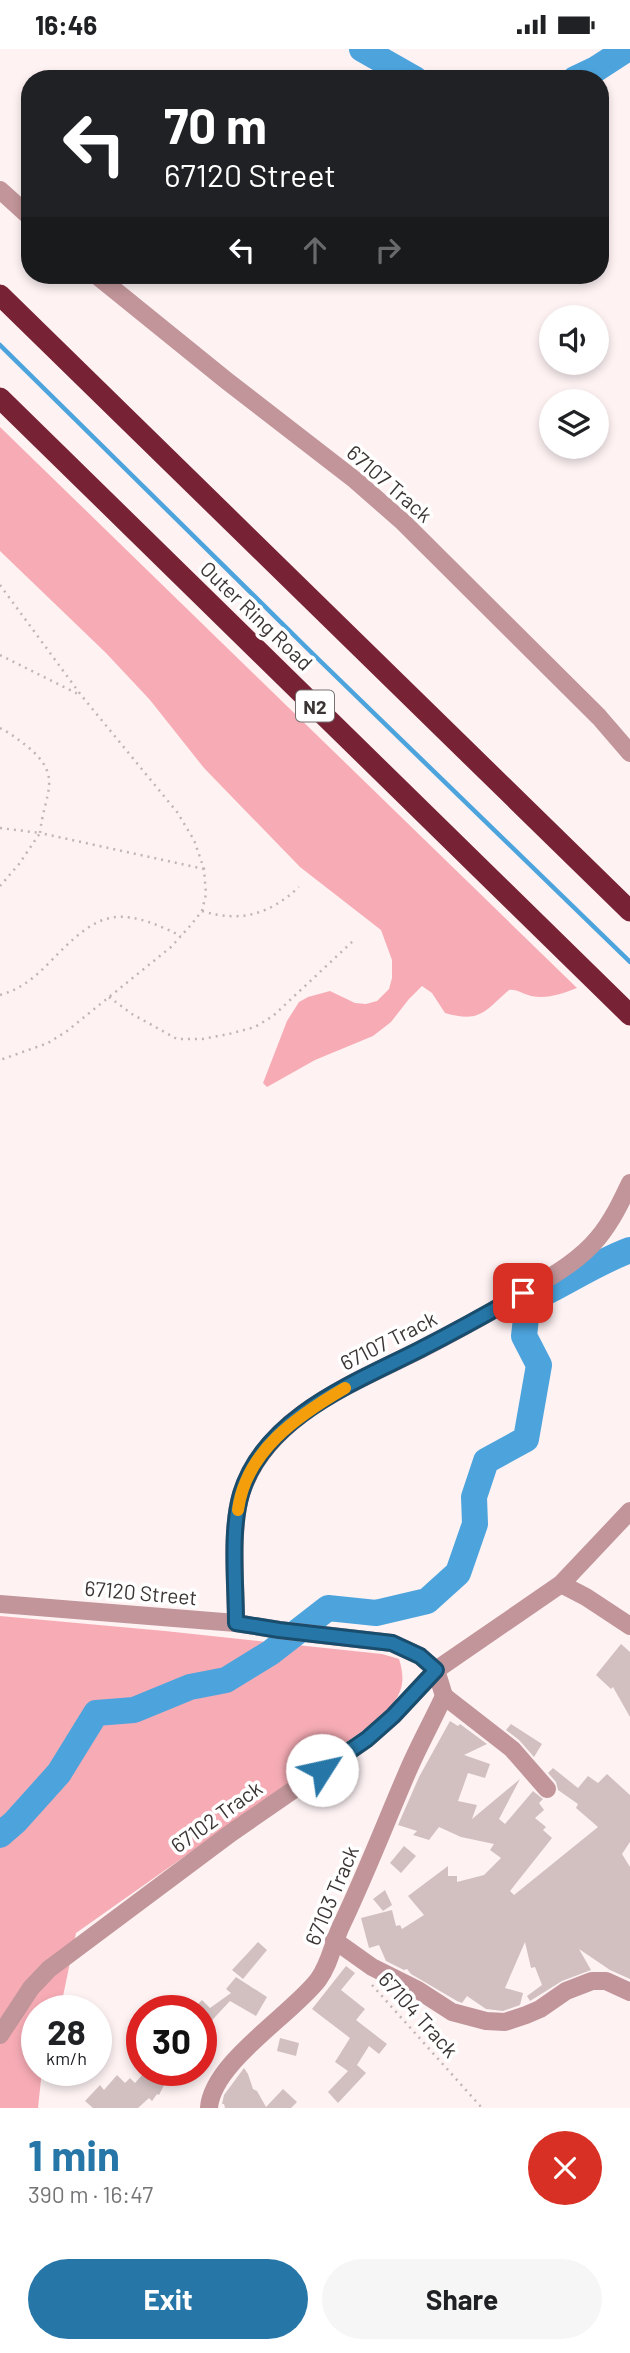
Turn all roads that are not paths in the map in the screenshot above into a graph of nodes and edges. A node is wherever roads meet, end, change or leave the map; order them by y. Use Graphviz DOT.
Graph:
graph roads {
  1 [pos="0,190"];
  2 [pos="21,209"];
  3 [pos="107,284"];
  4 [pos="0,295"];
  5 [pos="0,398"];
  6 [pos="630,753"];
  7 [pos="630,911"];
  8 [pos="630,1015"];
  9 [pos="630,1183"];
  10 [pos="630,1511"];
  11 [pos="561,1584"];
  12 [pos="0,1604"];
  13 [pos="236,1623"];
  14 [pos="630,1626"];
  15 [pos="436,1670"];
  16 [pos="444,1696"];
  17 [pos="547,1789"];
  18 [pos="334,1940"];
  19 [pos="630,1992"];
  20 [pos="0,2035"];
  21 [pos="209,2108"];
  1 -- 2 [label="street"];
  3 -- 6 [label="street, 67107 Track"];
  4 -- 7 [label="highway"];
  5 -- 8 [label="highway, Outer Ring Road / N2"];
  9 -- 13 [label="street, 67107 Track"];
  10 -- 11 [label="street, 67102 Track"];
  11 -- 14 [label="street"];
  11 -- 15 [label="street, 67102 Track"];
  12 -- 13 [label="street, 67120 Street"];
  13 -- 15 [label="street, 67120 Street"];
  15 -- 16 [label="street"];
  15 -- 20 [label="street, 67102 Track"];
  16 -- 17 [label="street"];
  16 -- 18 [label="street, 67103 Track"];
  18 -- 19 [label="street"];
  18 -- 21 [label="street, 67103 Track"];
}
